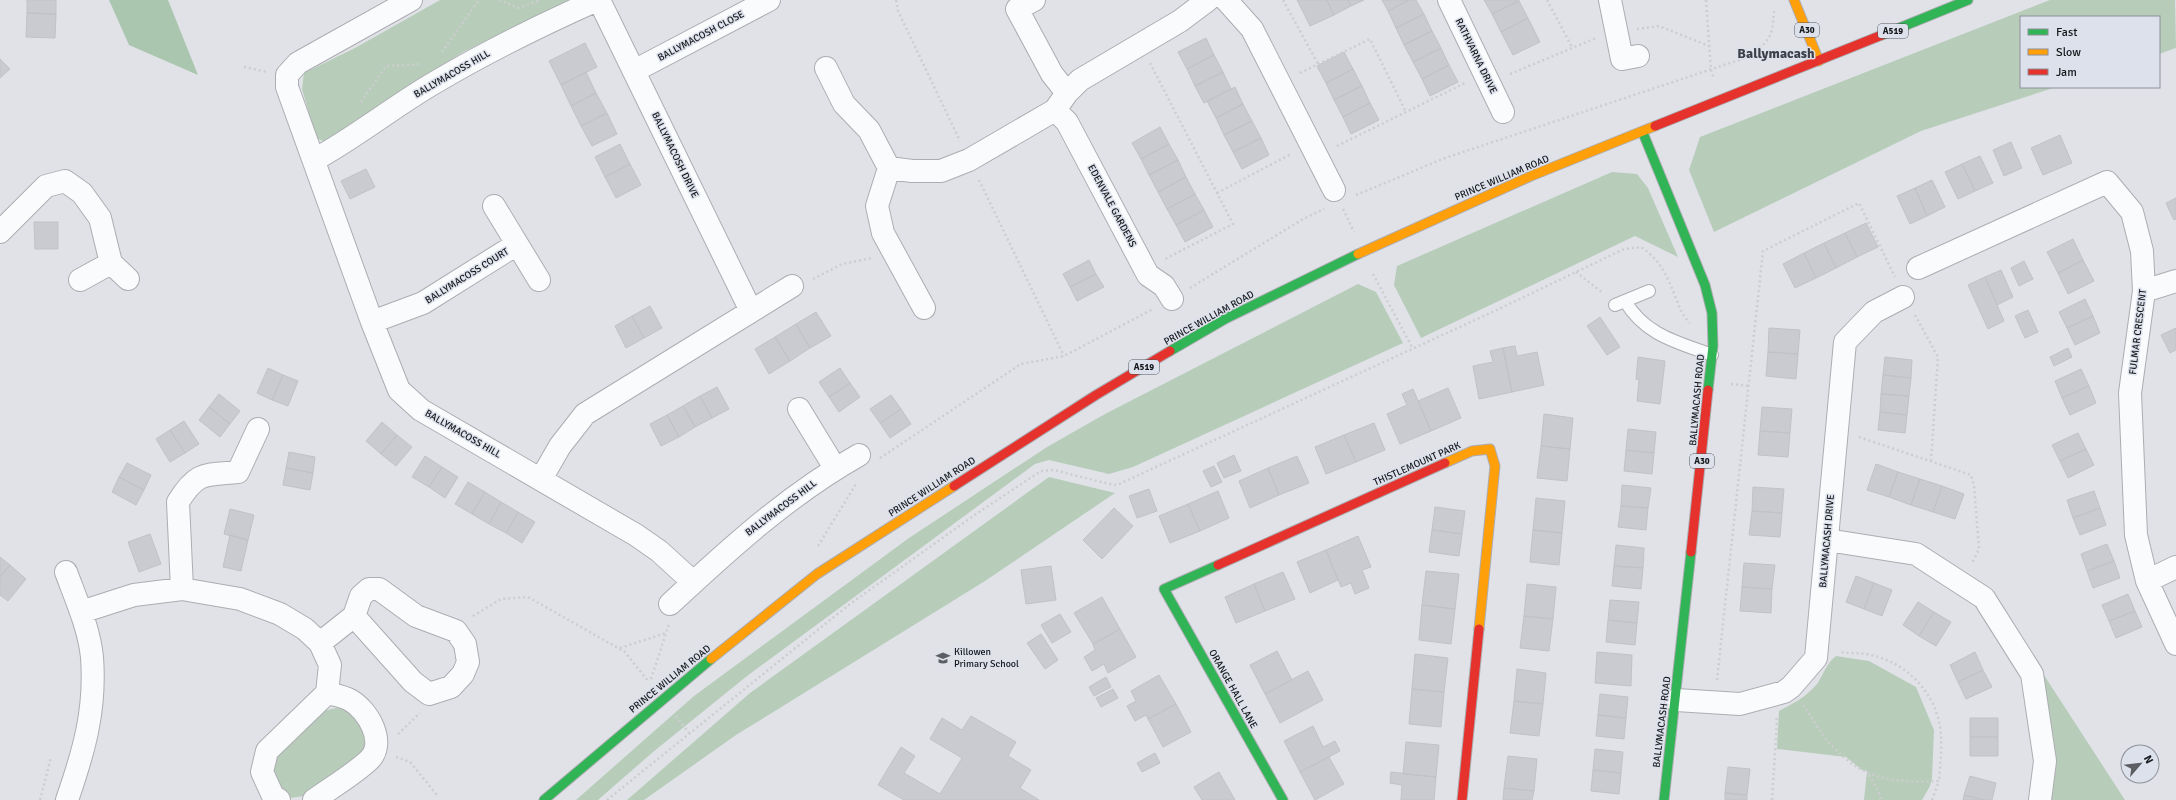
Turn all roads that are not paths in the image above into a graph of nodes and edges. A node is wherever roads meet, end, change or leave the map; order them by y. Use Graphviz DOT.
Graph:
graph roads {
  1 [pos="411,0"];
  2 [pos="598,0"];
  3 [pos="769,0"];
  4 [pos="1034,0"];
  5 [pos="1208,0"];
  6 [pos="1226,0"];
  7 [pos="1449,0"];
  8 [pos="1610,0"];
  9 [pos="1794,0"];
  10 [pos="1968,0"];
  11 [pos="1638,56"];
  12 [pos="1819,61"];
  13 [pos="826,68"];
  14 [pos="634,71"];
  15 [pos="1067,93"];
  16 [pos="1055,110"];
  17 [pos="1503,112"];
  18 [pos="1643,133"];
  19 [pos="314,160"];
  20 [pos="889,168"];
  21 [pos="1338,198"];
  22 [pos="494,206"];
  23 [pos="0,232"];
  24 [pos="517,244"];
  25 [pos="111,263"];
  26 [pos="1918,268"];
  27 [pos="128,279"];
  28 [pos="80,280"];
  29 [pos="539,280"];
  30 [pos="2176,281"];
  31 [pos="792,286"];
  32 [pos="1649,291"];
  33 [pos="2144,291"];
  34 [pos="1903,297"];
  35 [pos="1172,299"];
  36 [pos="924,308"];
  37 [pos="751,311"];
  38 [pos="372,322"];
  39 [pos="1712,351"];
  40 [pos="799,409"];
  41 [pos="258,429"];
  42 [pos="867,458"];
  43 [pos="835,468"];
  44 [pos="541,479"];
  45 [pos="1827,540"];
  46 [pos="2176,568"];
  47 [pos="66,572"];
  48 [pos="2147,581"];
  49 [pos="693,582"];
  50 [pos="182,589"];
  51 [pos="1164,590"];
  52 [pos="670,604"];
  53 [pos="81,612"];
  54 [pos="354,616"];
  55 [pos="320,643"];
  56 [pos="2176,644"];
  57 [pos="327,693"];
  58 [pos="1676,700"];
  59 [pos="67,800"];
  60 [pos="279,800"];
  61 [pos="314,800"];
  62 [pos="544,800"];
  63 [pos="1283,800"];
  64 [pos="1462,800"];
  65 [pos="1664,800"];
  66 [pos="2040,800"];
  1 -- 19 [label="street, BALLYMACOSS HILL"];
  2 -- 14 [label="street, BALLYMACOSH DRIVE"];
  2 -- 19 [label="street, BALLYMACOSS HILL"];
  3 -- 14 [label="street, BALLYMACOSH CLOSE"];
  4 -- 15 [label="street"];
  5 -- 15 [label="street"];
  6 -- 21 [label="street"];
  7 -- 17 [label="street, RATHVARNA DRIVE"];
  8 -- 11 [label="street"];
  9 -- 12 [label="main road, A30"];
  10 -- 12 [label="main road, PRINCE WILLIAM ROAD / A519"];
  12 -- 18 [label="main road, PRINCE WILLIAM ROAD / A519"];
  13 -- 20 [label="street"];
  14 -- 37 [label="street, BALLYMACOSH DRIVE"];
  15 -- 16 [label="street"];
  16 -- 20 [label="street"];
  16 -- 35 [label="street, EDENVALE GARDENS"];
  18 -- 39 [label="main road, BALLYMACASH ROAD / A30"];
  18 -- 62 [label="main road, PRINCE WILLIAM ROAD / A519"];
  19 -- 38 [label="street, BALLYMACOSS HILL"];
  20 -- 36 [label="street"];
  22 -- 24 [label="street, BALLYMACOSS COURT"];
  23 -- 25 [label="street"];
  24 -- 29 [label="street, BALLYMACOSS COURT"];
  24 -- 38 [label="street, BALLYMACOSS COURT"];
  25 -- 27 [label="street"];
  25 -- 28 [label="street"];
  26 -- 33 [label="street, FULMAR CRESCENT"];
  30 -- 33 [label="street"];
  31 -- 37 [label="street"];
  32 -- 39 [label="lane"];
  33 -- 48 [label="street, FULMAR CRESCENT"];
  34 -- 45 [label="street, BALLYMACASH DRIVE"];
  37 -- 44 [label="street"];
  38 -- 44 [label="street, BALLYMACOSS HILL"];
  39 -- 58 [label="main road, BALLYMACASH ROAD / A30"];
  40 -- 43 [label="street"];
  41 -- 50 [label="street"];
  42 -- 43 [label="street, BALLYMACOSS HILL"];
  43 -- 49 [label="street, BALLYMACOSS HILL"];
  44 -- 49 [label="street, BALLYMACOSS HILL"];
  45 -- 58 [label="street, BALLYMACASH DRIVE"];
  45 -- 66 [label="street"];
  46 -- 48 [label="street"];
  47 -- 53 [label="street"];
  48 -- 56 [label="street, FULMAR CRESCENT"];
  49 -- 52 [label="street, BALLYMACOSS HILL"];
  50 -- 53 [label="street"];
  50 -- 55 [label="street"];
  51 -- 63 [label="main road, ORANGE HALL LANE"];
  51 -- 64 [label="main road, THISTLEMOUNT PARK"];
  53 -- 59 [label="street"];
  54 -- 54 [label="street"];
  54 -- 55 [label="street"];
  55 -- 57 [label="street"];
  57 -- 60 [label="street"];
  57 -- 61 [label="street"];
  58 -- 65 [label="main road, BALLYMACASH ROAD / A30"];
}
